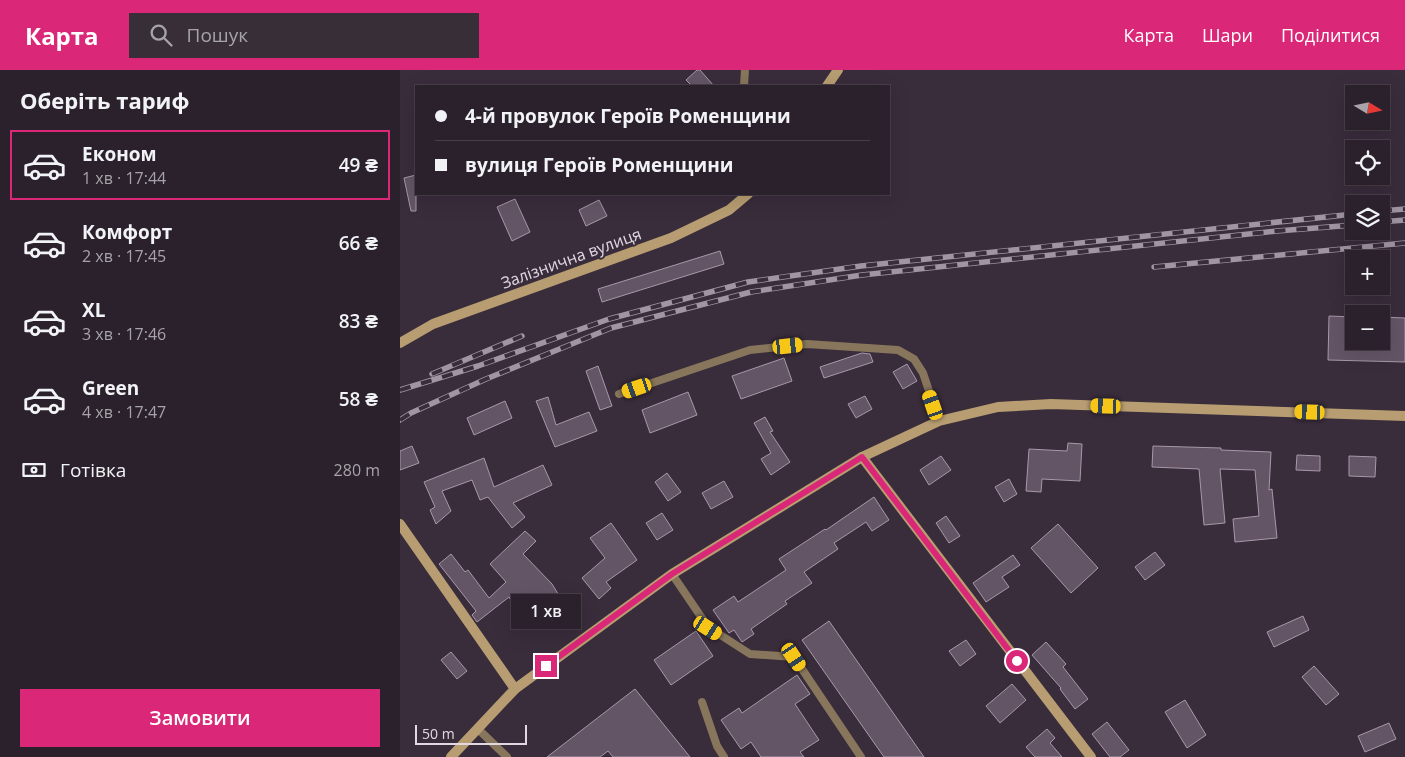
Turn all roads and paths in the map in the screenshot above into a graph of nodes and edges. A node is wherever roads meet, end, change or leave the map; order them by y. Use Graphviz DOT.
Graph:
graph roads {
  1 [pos="745,70"];
  2 [pos="838,70"];
  3 [pos="744,85"];
  4 [pos="828,85"];
  5 [pos="747,195"];
  6 [pos="400,344"];
  7 [pos="619,394"];
  8 [pos="1405,416"];
  9 [pos="939,421"];
  10 [pos="862,457"];
  11 [pos="400,524"];
  12 [pos="672,574"];
  13 [pos="515,689"];
  14 [pos="702,702"];
  15 [pos="478,728"];
  16 [pos="451,757"];
  17 [pos="506,757"];
  18 [pos="724,757"];
  19 [pos="861,757"];
  20 [pos="1091,757"];
  1 -- 3 [label="lane"];
  2 -- 4 [label="street"];
  5 -- 6 [label="street, Залізнична вулиця"];
  7 -- 9 [label="lane"];
  8 -- 9 [label="street"];
  9 -- 10 [label="street"];
  10 -- 12 [label="street"];
  10 -- 20 [label="street"];
  11 -- 13 [label="street"];
  12 -- 13 [label="street"];
  12 -- 19 [label="lane"];
  13 -- 15 [label="street"];
  14 -- 18 [label="lane"];
  15 -- 16 [label="street"];
  15 -- 17 [label="lane"];
}
